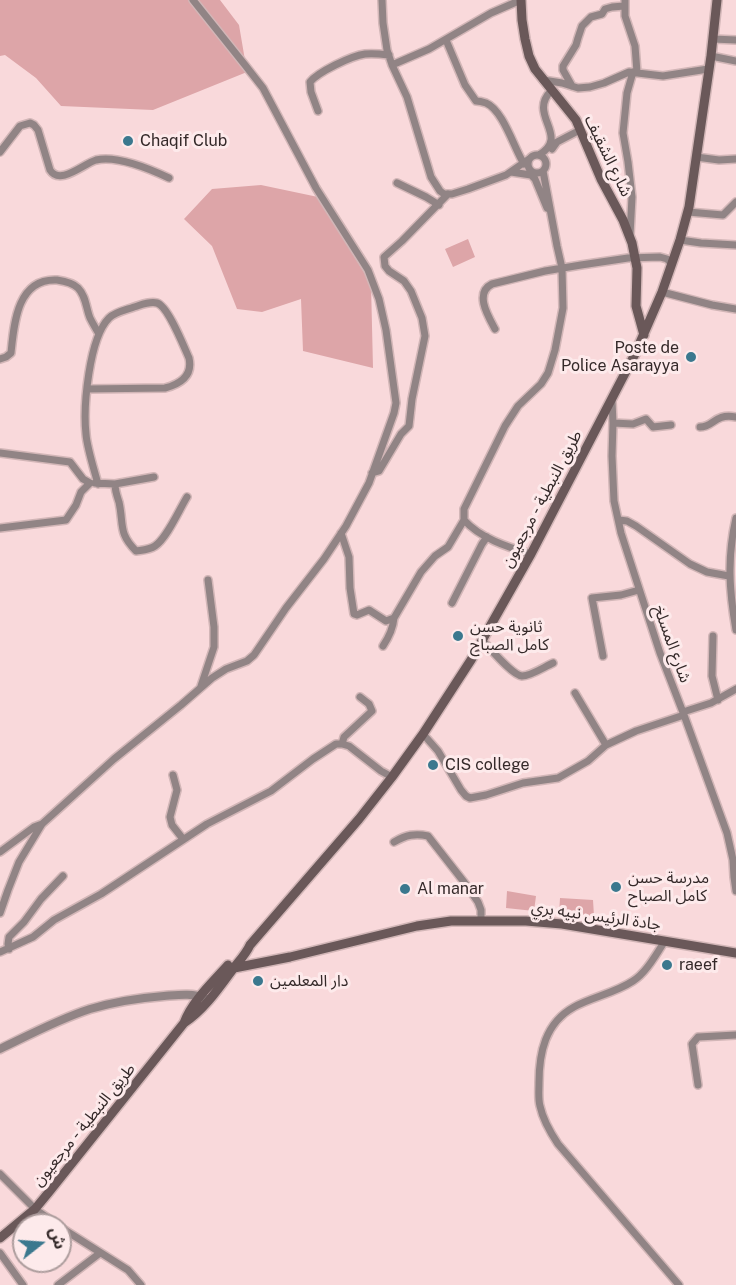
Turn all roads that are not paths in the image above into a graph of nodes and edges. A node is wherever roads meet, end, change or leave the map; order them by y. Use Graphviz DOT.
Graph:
graph roads {
  1 [pos="193,0"];
  2 [pos="382,0"];
  3 [pos="521,0"];
  4 [pos="717,0"];
  5 [pos="625,3"];
  6 [pos="713,39"];
  7 [pos="446,40"];
  8 [pos="736,40"];
  9 [pos="389,55"];
  10 [pos="711,56"];
  11 [pos="736,61"];
  12 [pos="392,65"];
  13 [pos="708,69"];
  14 [pos="635,72"];
  15 [pos="543,80"];
  16 [pos="572,86"];
  17 [pos="552,91"];
  18 [pos="318,111"];
  19 [pos="580,130"];
  20 [pos="0,152"];
  21 [pos="542,156"];
  22 [pos="696,157"];
  23 [pos="736,159"];
  24 [pos="526,161"];
  25 [pos="543,171"];
  26 [pos="511,172"];
  27 [pos="532,173"];
  28 [pos="169,178"];
  29 [pos="397,183"];
  30 [pos="448,195"];
  31 [pos="736,202"];
  32 [pos="439,205"];
  33 [pos="688,212"];
  34 [pos="551,214"];
  35 [pos="630,237"];
  36 [pos="680,240"];
  37 [pos="736,245"];
  38 [pos="636,258"];
  39 [pos="671,263"];
  40 [pos="562,268"];
  41 [pos="662,292"];
  42 [pos="736,309"];
  43 [pos="495,329"];
  44 [pos="99,334"];
  45 [pos="644,335"];
  46 [pos="0,358"];
  47 [pos="87,389"];
  48 [pos="612,401"];
  49 [pos="736,417"];
  50 [pos="613,423"];
  51 [pos="671,425"];
  52 [pos="700,427"];
  53 [pos="0,453"];
  54 [pos="372,473"];
  55 [pos="154,477"];
  56 [pos="90,483"];
  57 [pos="98,484"];
  58 [pos="116,484"];
  59 [pos="187,497"];
  60 [pos="736,518"];
  61 [pos="464,520"];
  62 [pos="619,520"];
  63 [pos="0,528"];
  64 [pos="341,533"];
  65 [pos="487,537"];
  66 [pos="531,554"];
  67 [pos="729,576"];
  68 [pos="208,580"];
  69 [pos="639,590"];
  70 [pos="452,603"];
  71 [pos="394,618"];
  72 [pos="736,630"];
  73 [pos="713,636"];
  74 [pos="482,640"];
  75 [pos="383,646"];
  76 [pos="603,656"];
  77 [pos="553,663"];
  78 [pos="200,688"];
  79 [pos="736,689"];
  80 [pos="575,693"];
  81 [pos="360,697"];
  82 [pos="718,700"];
  83 [pos="683,713"];
  84 [pos="423,734"];
  85 [pos="342,744"];
  86 [pos="606,745"];
  87 [pos="173,775"];
  88 [pos="392,777"];
  89 [pos="42,824"];
  90 [pos="183,839"];
  91 [pos="394,842"];
  92 [pos="734,846"];
  93 [pos="0,852"];
  94 [pos="63,876"];
  95 [pos="736,891"];
  96 [pos="0,913"];
  97 [pos="481,921"];
  98 [pos="665,941"];
  99 [pos="9,949"];
  100 [pos="0,952"];
  101 [pos="736,953"];
  102 [pos="227,971"];
  103 [pos="204,998"];
  104 [pos="736,1035"];
  105 [pos="0,1049"];
  106 [pos="698,1085"];
  107 [pos="0,1173"];
  108 [pos="34,1209"];
  109 [pos="40,1213"];
  110 [pos="72,1235"];
  111 [pos="0,1238"];
  112 [pos="0,1253"];
  113 [pos="100,1253"];
  114 [pos="23,1285"];
  115 [pos="58,1285"];
  116 [pos="141,1285"];
  117 [pos="679,1285"];
  1 -- 54 [label="street"];
  2 -- 9 [label="street"];
  3 -- 7 [label="street"];
  3 -- 15 [label="main road, شارع الشقيف"];
  4 -- 6 [label="main road, طريق النبطية - مرجعيون"];
  5 -- 14 [label="street"];
  5 -- 16 [label="street"];
  6 -- 8 [label="street"];
  6 -- 10 [label="main road, طريق النبطية - مرجعيون"];
  7 -- 12 [label="street"];
  7 -- 24 [label="street"];
  9 -- 12 [label="street"];
  9 -- 18 [label="street"];
  10 -- 11 [label="street"];
  10 -- 13 [label="main road, طريق النبطية - مرجعيون"];
  12 -- 30 [label="street"];
  13 -- 14 [label="street"];
  13 -- 22 [label="main road, طريق النبطية - مرجعيون"];
  14 -- 16 [label="street"];
  14 -- 35 [label="street"];
  15 -- 16 [label="street"];
  15 -- 17 [label="main road, شارع الشقيف"];
  17 -- 19 [label="main road, شارع الشقيف"];
  17 -- 21 [label="street"];
  19 -- 21 [label="street"];
  19 -- 35 [label="main road, شارع الشقيف"];
  20 -- 28 [label="street"];
  21 -- 24 [label="street"];
  21 -- 25 [label="street"];
  22 -- 23 [label="street"];
  22 -- 33 [label="main road, طريق النبطية - مرجعيون"];
  24 -- 26 [label="street"];
  24 -- 27 [label="street"];
  25 -- 27 [label="street"];
  25 -- 34 [label="street"];
  26 -- 27 [label="street"];
  26 -- 30 [label="street"];
  27 -- 34 [label="street"];
  29 -- 32 [label="street"];
  30 -- 32 [label="street"];
  31 -- 33 [label="street"];
  32 -- 54 [label="street"];
  33 -- 36 [label="main road, طريق النبطية - مرجعيون"];
  34 -- 40 [label="street"];
  35 -- 38 [label="main road, شارع الشقيف"];
  36 -- 37 [label="street"];
  36 -- 39 [label="main road, طريق النبطية - مرجعيون"];
  38 -- 39 [label="street"];
  38 -- 40 [label="street"];
  38 -- 45 [label="main road, شارع الشقيف"];
  39 -- 41 [label="main road, طريق النبطية - مرجعيون"];
  40 -- 43 [label="street"];
  40 -- 61 [label="street"];
  41 -- 42 [label="street"];
  41 -- 45 [label="main road, طريق النبطية - مرجعيون"];
  44 -- 46 [label="street"];
  44 -- 47 [label="street"];
  44 -- 47 [label="street"];
  45 -- 48 [label="main road, طريق النبطية - مرجعيون"];
  47 -- 57 [label="street"];
  48 -- 50 [label="street, شارع المسلخ"];
  48 -- 66 [label="main road, طريق النبطية - مرجعيون"];
  49 -- 52 [label="street"];
  50 -- 51 [label="street"];
  50 -- 62 [label="street, شارع المسلخ"];
  53 -- 56 [label="street"];
  54 -- 64 [label="street"];
  55 -- 58 [label="street"];
  56 -- 57 [label="street"];
  56 -- 63 [label="street"];
  57 -- 58 [label="street"];
  58 -- 59 [label="street"];
  60 -- 67 [label="street"];
  61 -- 65 [label="street"];
  61 -- 71 [label="street"];
  62 -- 67 [label="street"];
  62 -- 69 [label="street, شارع المسلخ"];
  64 -- 71 [label="street"];
  64 -- 78 [label="street"];
  65 -- 66 [label="street"];
  65 -- 70 [label="street"];
  66 -- 74 [label="main road, طريق النبطية - مرجعيون"];
  67 -- 72 [label="street"];
  68 -- 78 [label="street"];
  69 -- 76 [label="street"];
  69 -- 83 [label="street, شارع المسلخ"];
  71 -- 75 [label="street"];
  73 -- 82 [label="street"];
  74 -- 77 [label="street"];
  74 -- 84 [label="main road, طريق النبطية - مرجعيون"];
  78 -- 89 [label="street"];
  79 -- 82 [label="street"];
  80 -- 86 [label="street"];
  81 -- 85 [label="street"];
  82 -- 83 [label="street"];
  83 -- 86 [label="street"];
  83 -- 92 [label="street, شارع المسلخ"];
  84 -- 86 [label="street"];
  84 -- 88 [label="main road, طريق النبطية - مرجعيون"];
  85 -- 88 [label="street"];
  85 -- 90 [label="street"];
  87 -- 90 [label="street"];
  88 -- 102 [label="main road, طريق النبطية - مرجعيون"];
  89 -- 93 [label="street"];
  89 -- 96 [label="street"];
  90 -- 99 [label="street"];
  91 -- 97 [label="street"];
  92 -- 95 [label="street, شارع المسلخ"];
  94 -- 99 [label="street"];
  97 -- 98 [label="main road, جادة الرئيس نبيه بري"];
  97 -- 102 [label="main road, جادة الرئيس نبيه بري"];
  98 -- 101 [label="main road, جادة الرئيس نبيه بري"];
  98 -- 117 [label="street"];
  99 -- 100 [label="street"];
  102 -- 103 [label="main road, طريق النبطية - مرجعيون"];
  103 -- 105 [label="street"];
  103 -- 108 [label="main road, طريق النبطية - مرجعيون"];
  104 -- 106 [label="street"];
  107 -- 108 [label="street"];
  108 -- 109 [label="street"];
  108 -- 111 [label="main road, طريق النبطية - مرجعيون"];
  110 -- 113 [label="street"];
  112 -- 114 [label="street"];
  113 -- 115 [label="street"];
  113 -- 116 [label="street"];
}
